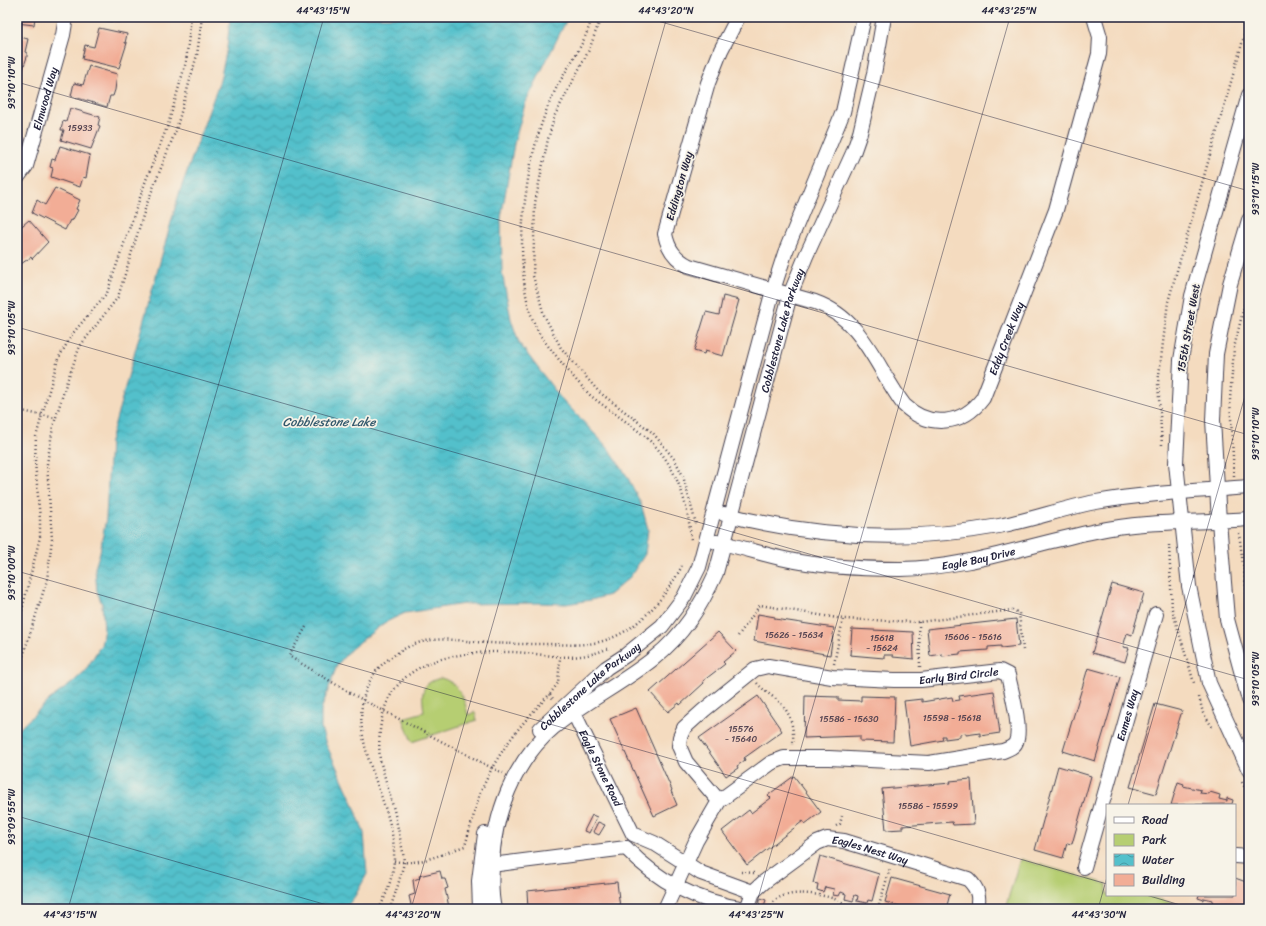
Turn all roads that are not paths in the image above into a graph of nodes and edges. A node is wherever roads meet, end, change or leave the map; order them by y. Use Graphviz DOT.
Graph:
graph roads {
  1 [pos="66,17"];
  2 [pos="738,17"];
  3 [pos="864,17"];
  4 [pos="884,17"];
  5 [pos="1094,17"];
  6 [pos="1249,94"];
  7 [pos="17,178"];
  8 [pos="1249,220"];
  9 [pos="773,290"];
  10 [pos="790,294"];
  11 [pos="1242,488"];
  12 [pos="1217,490"];
  13 [pos="1180,493"];
  14 [pos="715,512"];
  15 [pos="732,516"];
  16 [pos="1243,519"];
  17 [pos="1182,521"];
  18 [pos="1219,521"];
  19 [pos="708,540"];
  20 [pos="725,544"];
  21 [pos="1156,614"];
  22 [pos="662,626"];
  23 [pos="673,640"];
  24 [pos="1249,700"];
  25 [pos="567,706"];
  26 [pos="1249,770"];
  27 [pos="719,801"];
  28 [pos="1107,804"];
  29 [pos="1106,806"];
  30 [pos="1103,818"];
  31 [pos="634,834"];
  32 [pos="626,848"];
  33 [pos="1236,856"];
  34 [pos="1249,856"];
  35 [pos="686,864"];
  36 [pos="486,866"];
  37 [pos="1084,867"];
  38 [pos="677,886"];
  39 [pos="753,892"];
  40 [pos="480,909"];
  41 [pos="494,909"];
  42 [pos="665,909"];
  43 [pos="746,909"];
  44 [pos="977,909"];
  1 -- 7 [label="street, Elmwood Way"];
  2 -- 9 [label="street, Eddington Way"];
  3 -- 9 [label="street, Cobblestone Lake Parkway"];
  4 -- 10 [label="street, Cobblestone Lake Parkway"];
  5 -- 10 [label="street, Eddy Creek Way"];
  6 -- 13 [label="street, 155th Street West"];
  8 -- 12 [label="street"];
  9 -- 10 [label="street, Eddy Creek Way"];
  9 -- 14 [label="street, Cobblestone Lake Parkway"];
  10 -- 15 [label="street, Cobblestone Lake Parkway"];
  11 -- 12 [label="street"];
  12 -- 13 [label="street"];
  12 -- 18 [label="street"];
  13 -- 15 [label="street"];
  13 -- 17 [label="street, 155th Street West"];
  14 -- 15 [label="street"];
  14 -- 19 [label="street, Cobblestone Lake Parkway"];
  15 -- 20 [label="street, Cobblestone Lake Parkway"];
  16 -- 18 [label="street, Eagle Bay Drive"];
  17 -- 18 [label="street, Eagle Bay Drive"];
  17 -- 20 [label="street, Eagle Bay Drive"];
  17 -- 26 [label="street, 155th Street West"];
  18 -- 24 [label="street"];
  19 -- 20 [label="street, Eagle Bay Drive"];
  19 -- 22 [label="street, Cobblestone Lake Parkway"];
  20 -- 23 [label="street, Cobblestone Lake Parkway"];
  21 -- 28 [label="street, Eames Way"];
  22 -- 23 [label="street"];
  22 -- 25 [label="street, Cobblestone Lake Parkway"];
  23 -- 25 [label="street, Cobblestone Lake Parkway"];
  25 -- 31 [label="street, Eagle Stone Road"];
  25 -- 36 [label="street, Cobblestone Lake Parkway"];
  27 -- 27 [label="street, Early Bird Circle"];
  27 -- 35 [label="street, Early Bird Circle"];
  29 -- 30 [label="street, Eames Way"];
  30 -- 37 [label="street, Eames Way"];
  31 -- 32 [label="street"];
  31 -- 35 [label="street"];
  32 -- 36 [label="street"];
  32 -- 38 [label="street"];
  33 -- 34 [label="street"];
  35 -- 38 [label="street, Early Bird Circle"];
  35 -- 39 [label="street"];
  36 -- 40 [label="street, Cobblestone Lake Parkway"];
  36 -- 41 [label="street, Cobblestone Lake Parkway"];
  38 -- 42 [label="street, Early Bird Circle"];
  38 -- 43 [label="street"];
  39 -- 43 [label="street"];
  39 -- 44 [label="street, Eagles Nest Way"];
}
